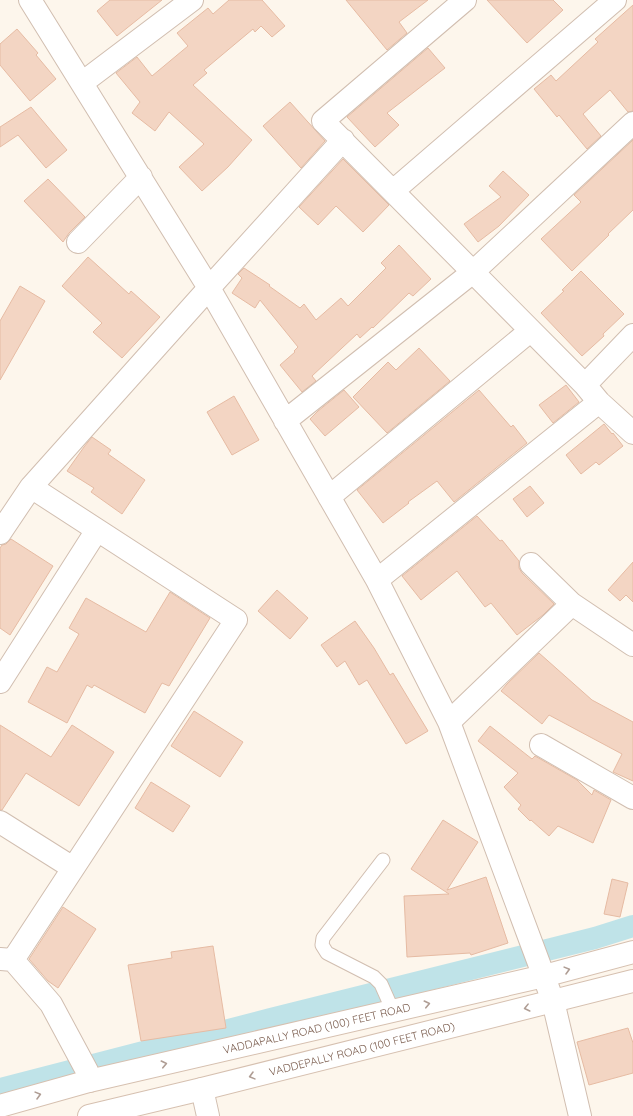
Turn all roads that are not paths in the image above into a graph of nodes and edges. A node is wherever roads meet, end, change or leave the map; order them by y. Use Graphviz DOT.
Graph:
graph roads {
  1 [pos="30,0"];
  2 [pos="192,0"];
  3 [pos="465,0"];
  4 [pos="615,0"];
  5 [pos="82,83"];
  6 [pos="633,123"];
  7 [pos="343,140"];
  8 [pos="141,177"];
  9 [pos="392,191"];
  10 [pos="78,242"];
  11 [pos="472,272"];
  12 [pos="209,288"];
  13 [pos="530,331"];
  14 [pos="633,335"];
  15 [pos="585,385"];
  16 [pos="599,402"];
  17 [pos="285,421"];
  18 [pos="633,433"];
  19 [pos="31,487"];
  20 [pos="329,497"];
  21 [pos="97,530"];
  22 [pos="0,533"];
  23 [pos="531,564"];
  24 [pos="377,580"];
  25 [pos="572,604"];
  26 [pos="633,645"];
  27 [pos="0,682"];
  28 [pos="449,722"];
  29 [pos="541,746"];
  30 [pos="633,798"];
  31 [pos="0,822"];
  32 [pos="383,860"];
  33 [pos="73,868"];
  34 [pos="633,952"];
  35 [pos="6,960"];
  36 [pos="538,960"];
  37 [pos="633,981"];
  38 [pos="386,997"];
  39 [pos="553,1001"];
  40 [pos="88,1076"];
  41 [pos="202,1089"];
  42 [pos="0,1106"];
  43 [pos="103,1114"];
  44 [pos="208,1116"];
  45 [pos="580,1116"];
  1 -- 5 [label="street"];
  2 -- 5 [label="street"];
  3 -- 7 [label="street"];
  4 -- 9 [label="street"];
  5 -- 8 [label="street"];
  6 -- 11 [label="street"];
  7 -- 9 [label="street"];
  7 -- 12 [label="street"];
  8 -- 10 [label="street"];
  8 -- 12 [label="street"];
  9 -- 11 [label="street"];
  11 -- 13 [label="street"];
  11 -- 17 [label="street"];
  12 -- 17 [label="street"];
  12 -- 19 [label="street"];
  13 -- 15 [label="street"];
  13 -- 20 [label="street"];
  14 -- 15 [label="street"];
  15 -- 16 [label="street"];
  16 -- 18 [label="street"];
  16 -- 24 [label="street"];
  17 -- 20 [label="street"];
  19 -- 21 [label="street"];
  19 -- 22 [label="street"];
  20 -- 24 [label="street"];
  21 -- 27 [label="street"];
  21 -- 33 [label="street"];
  23 -- 25 [label="street"];
  24 -- 28 [label="street"];
  25 -- 26 [label="street"];
  25 -- 28 [label="street"];
  28 -- 36 [label="street"];
  29 -- 30 [label="street"];
  31 -- 33 [label="street"];
  32 -- 38 [label="lane"];
  33 -- 35 [label="street"];
  36 -- 34 [label="street, VADDAPALLY ROAD (100) FEET ROAD, one-way"];
  35 -- 40 [label="street"];
  38 -- 36 [label="street, VADDAPALLY ROAD (100) FEET ROAD, one-way"];
  36 -- 39 [label="street"];
  37 -- 39 [label="street, VADDEPALLY ROAD (100 FEET ROAD)"];
  40 -- 38 [label="street, VADDAPALLY ROAD (100) FEET ROAD, one-way"];
  39 -- 41 [label="street, VADDEPALLY ROAD (100 FEET ROAD), one-way"];
  39 -- 45 [label="street"];
  42 -- 40 [label="street, VADDAPALLY ROAD (100) FEET ROAD, one-way"];
  41 -- 43 [label="street, VADDEPALLY ROAD (100 FEET ROAD)"];
  41 -- 44 [label="street"];
}
